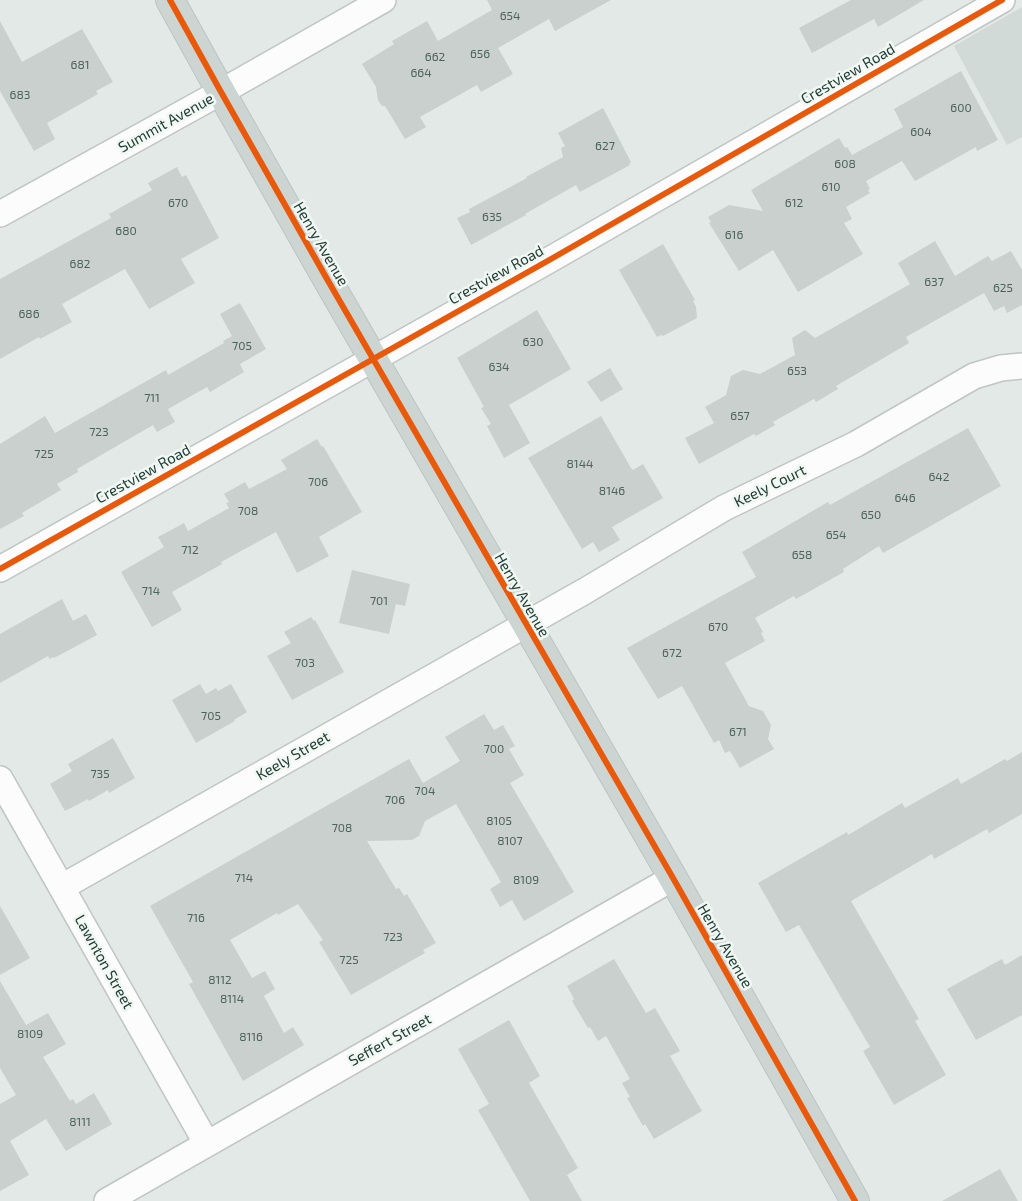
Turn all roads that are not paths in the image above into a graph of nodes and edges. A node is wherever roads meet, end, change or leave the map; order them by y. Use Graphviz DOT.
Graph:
graph roads {
  1 [pos="170,0"];
  2 [pos="383,0"];
  3 [pos="1002,0"];
  4 [pos="221,92"];
  5 [pos="0,214"];
  6 [pos="373,358"];
  7 [pos="1022,366"];
  8 [pos="0,569"];
  9 [pos="525,625"];
  10 [pos="0,779"];
  11 [pos="672,878"];
  12 [pos="62,887"];
  13 [pos="207,1144"];
  14 [pos="107,1201"];
  15 [pos="856,1201"];
  1 -- 4 [label="main road, Henry Avenue"];
  2 -- 4 [label="street, Summit Avenue"];
  3 -- 6 [label="street, Crestview Road"];
  4 -- 5 [label="street, Summit Avenue"];
  4 -- 6 [label="main road, Henry Avenue"];
  6 -- 8 [label="street, Crestview Road"];
  6 -- 9 [label="main road, Henry Avenue"];
  7 -- 9 [label="street, Keely Court"];
  9 -- 11 [label="main road, Henry Avenue"];
  9 -- 12 [label="street, Keely Street"];
  10 -- 12 [label="street, Lawnton Street"];
  11 -- 13 [label="street, Seffert Street"];
  11 -- 15 [label="main road, Henry Avenue"];
  12 -- 13 [label="street, Lawnton Street"];
  13 -- 14 [label="street, Seffert Street"];
}
